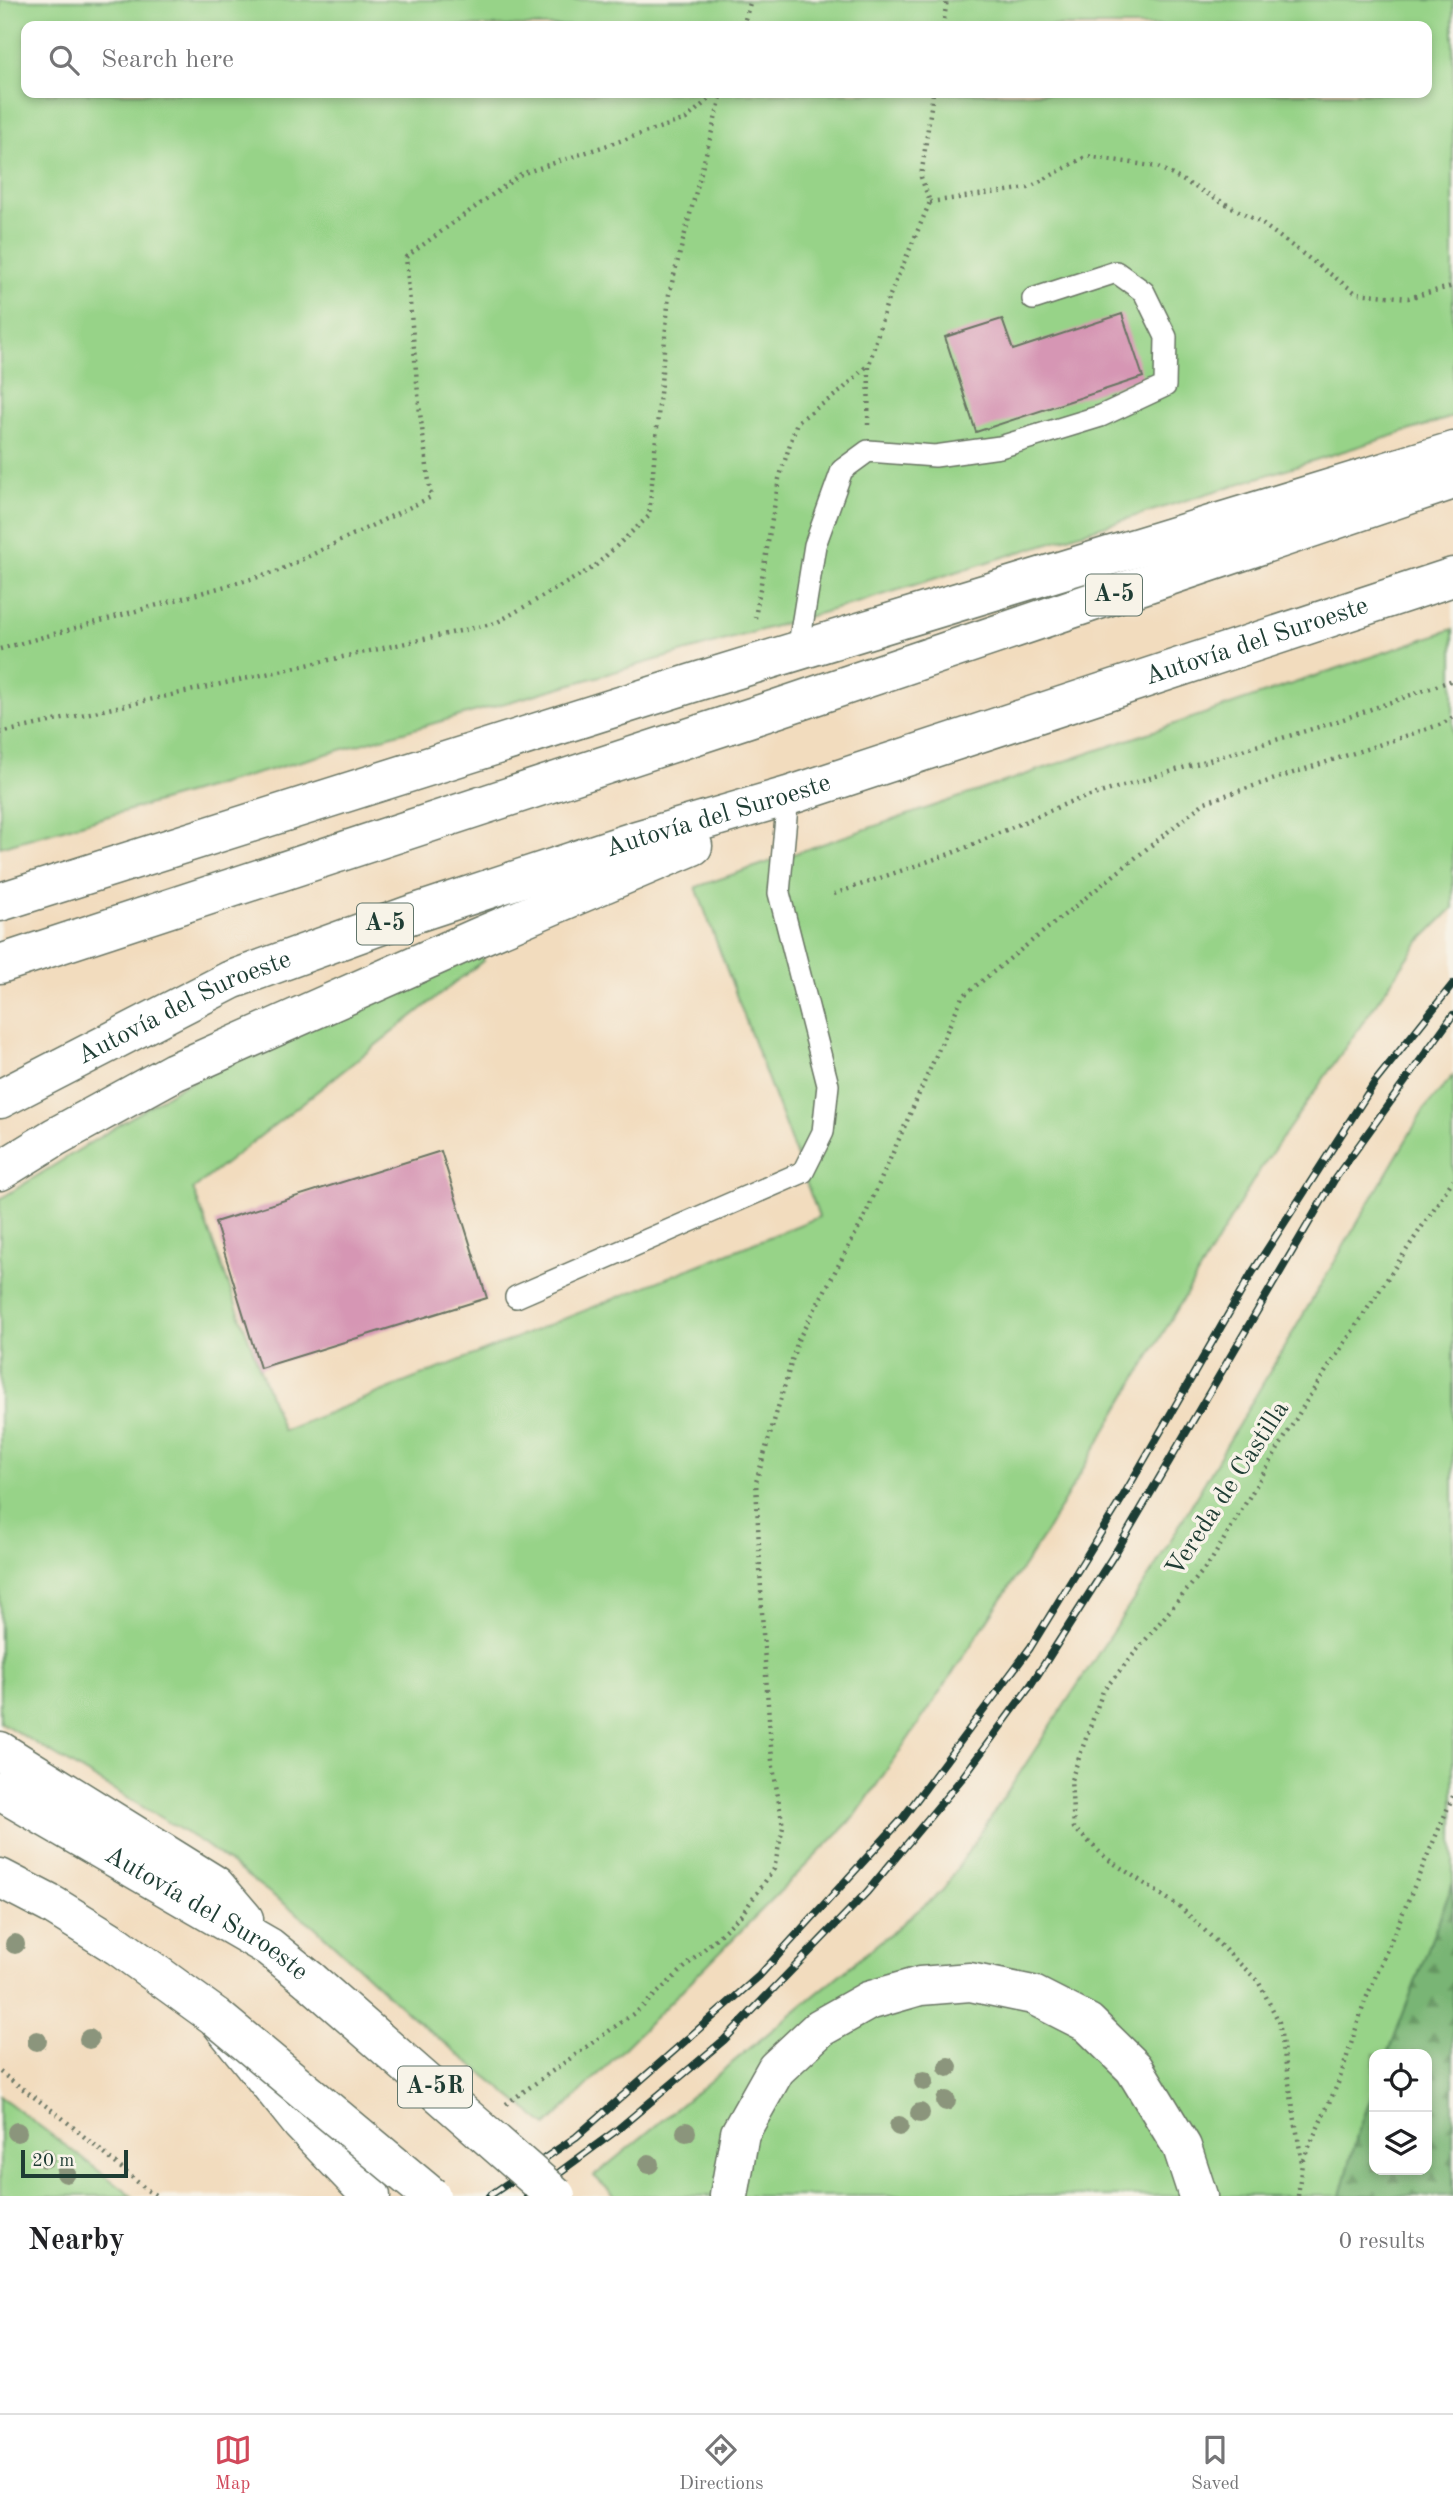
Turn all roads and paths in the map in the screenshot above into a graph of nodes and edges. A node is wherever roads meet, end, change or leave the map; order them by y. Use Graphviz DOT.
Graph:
graph roads {
  1 [pos="751,0"];
  2 [pos="947,0"];
  3 [pos="745,21"];
  4 [pos="944,21"];
  5 [pos="710,98"];
  6 [pos="721,98"];
  7 [pos="932,98"];
  8 [pos="930,202"];
  9 [pos="1453,286"];
  10 [pos="1033,299"];
  11 [pos="869,365"];
  12 [pos="1453,450"];
  13 [pos="868,451"];
  14 [pos="1453,480"];
  15 [pos="1453,577"];
  16 [pos="755,618"];
  17 [pos="0,649"];
  18 [pos="799,651"];
  19 [pos="1453,680"];
  20 [pos="1453,717"];
  21 [pos="0,733"];
  22 [pos="788,796"];
  23 [pos="834,894"];
  24 [pos="0,902"];
  25 [pos="0,964"];
  26 [pos="0,1099"];
  27 [pos="0,1171"];
  28 [pos="1453,1180"];
  29 [pos="516,1297"];
  30 [pos="0,1751"];
  31 [pos="0,1791"];
  32 [pos="1453,1796"];
  33 [pos="0,1878"];
  34 [pos="268,1947"];
  35 [pos="216,2017"];
  36 [pos="0,2072"];
  37 [pos="497,2110"];
  38 [pos="1302,2163"];
  39 [pos="157,2196"];
  40 [pos="371,2196"];
  41 [pos="431,2196"];
  42 [pos="556,2196"];
  43 [pos="729,2196"];
  44 [pos="1198,2196"];
  45 [pos="1298,2196"];
  1 -- 3 [label="path"];
  2 -- 4 [label="path"];
  5 -- 17 [label="path"];
  6 -- 21 [label="path"];
  7 -- 8 [label="path"];
  8 -- 9 [label="path"];
  8 -- 11 [label="path"];
  10 -- 13 [label="lane"];
  11 -- 13 [label="path"];
  11 -- 16 [label="path"];
  12 -- 18 [label="highway"];
  13 -- 18 [label="lane"];
  14 -- 25 [label="highway, A-5"];
  15 -- 22 [label="highway, Autovía del Suroeste / A-5"];
  18 -- 24 [label="highway"];
  19 -- 23 [label="path"];
  20 -- 37 [label="path"];
  22 -- 26 [label="highway, Autovía del Suroeste / A-5"];
  22 -- 27 [label="highway"];
  22 -- 29 [label="lane"];
  28 -- 38 [label="path, Vereda de Castilla"];
  30 -- 34 [label="highway"];
  31 -- 34 [label="highway, Autovía del Suroeste / A-5R"];
  32 -- 38 [label="path"];
  33 -- 35 [label="highway"];
  34 -- 42 [label="highway, Autovía del Suroeste / A-5R, bridge"];
  35 -- 40 [label="highway, bridge"];
  35 -- 41 [label="highway, bridge"];
  36 -- 39 [label="path"];
  38 -- 45 [label="path, Vereda de Castilla"];
  43 -- 44 [label="highway"];
}
